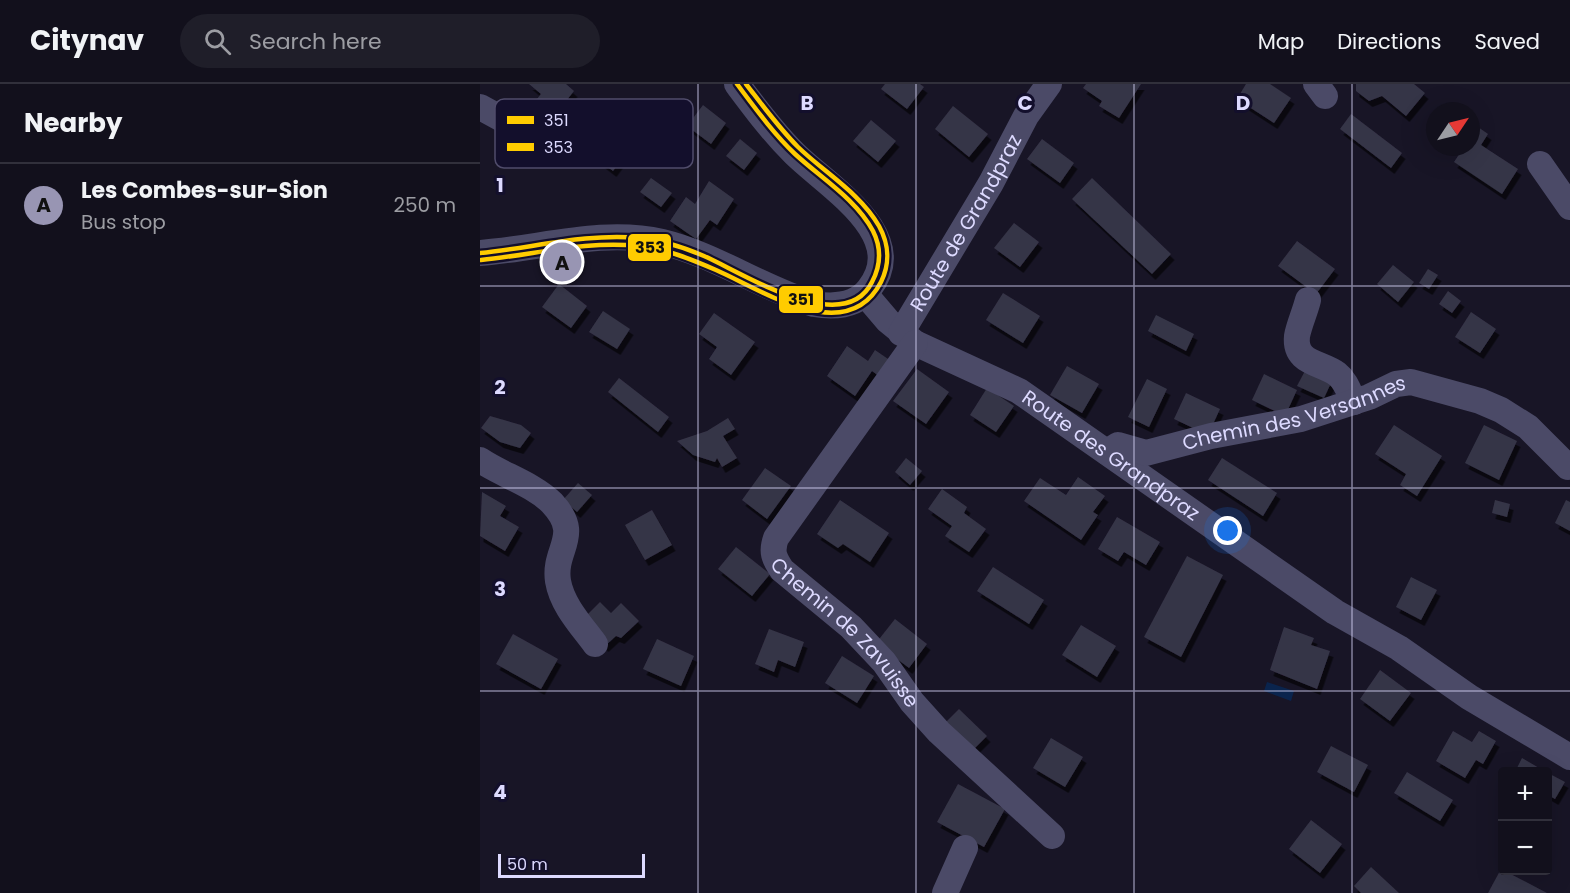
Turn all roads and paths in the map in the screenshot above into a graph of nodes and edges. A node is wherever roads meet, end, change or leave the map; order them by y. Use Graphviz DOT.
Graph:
graph roads {
  1 [pos="737,84"];
  2 [pos="1049,84"];
  3 [pos="480,106"];
  4 [pos="495,115"];
  5 [pos="1540,164"];
  6 [pos="1570,207"];
  7 [pos="480,253"];
  8 [pos="865,294"];
  9 [pos="1308,300"];
  10 [pos="908,338"];
  11 [pos="1354,402"];
  12 [pos="1107,452"];
  13 [pos="480,460"];
  14 [pos="1568,467"];
  15 [pos="595,644"];
  16 [pos="1570,757"];
  17 [pos="1052,836"];
  18 [pos="965,848"];
  19 [pos="945,893"];
  1 -- 8 [label="street"];
  2 -- 10 [label="street, Route de Grandpraz"];
  3 -- 4 [label="street"];
  5 -- 6 [label="street"];
  7 -- 8 [label="street"];
  8 -- 10 [label="street, Route des Grandpraz"];
  9 -- 11 [label="street"];
  10 -- 12 [label="street, Route des Grandpraz"];
  10 -- 17 [label="street, Chemin de Zavuisse"];
  11 -- 12 [label="street, Chemin des Versannes"];
  11 -- 14 [label="street, Chemin des Versannes"];
  12 -- 16 [label="street, Route des Grandpraz"];
  13 -- 15 [label="street"];
  18 -- 19 [label="street"];
}
